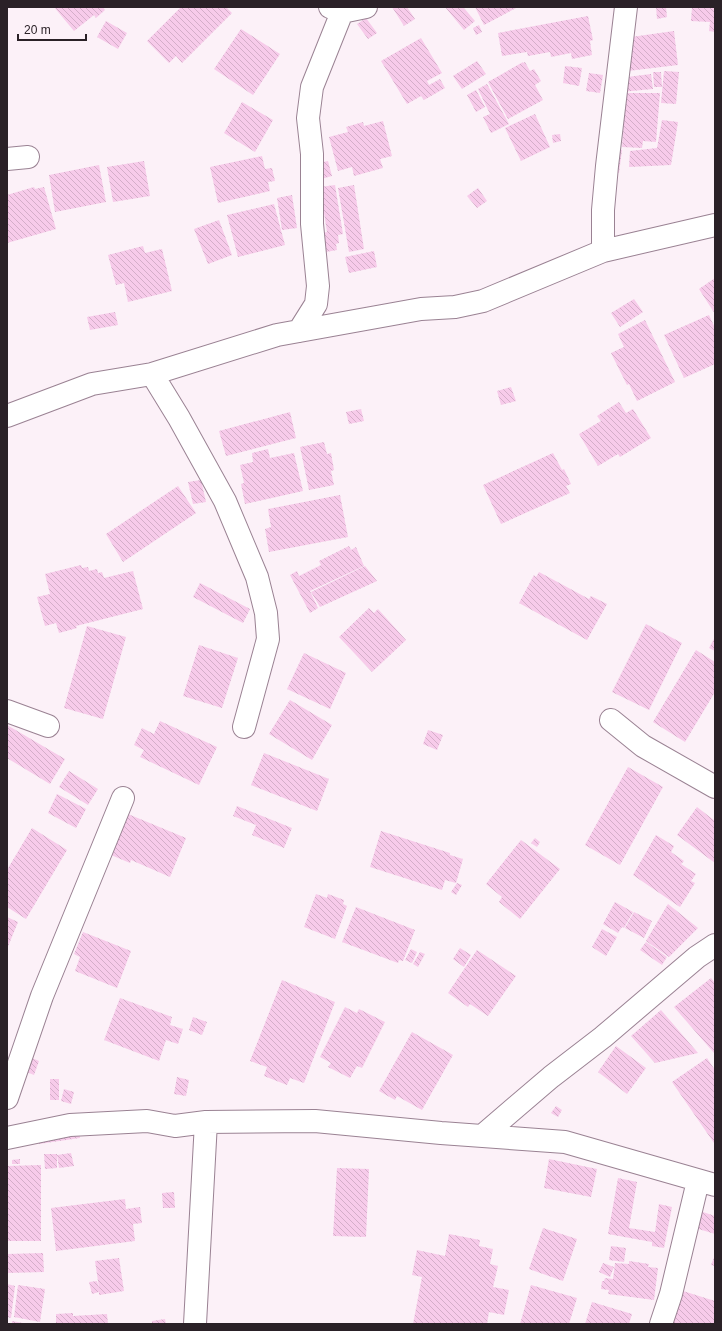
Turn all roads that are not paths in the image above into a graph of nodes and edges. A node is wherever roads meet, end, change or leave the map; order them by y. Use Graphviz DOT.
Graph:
graph roads {
  1 [pos="366,7"];
  2 [pos="626,7"];
  3 [pos="336,10"];
  4 [pos="715,225"];
  5 [pos="603,251"];
  6 [pos="299,331"];
  7 [pos="152,374"];
  8 [pos="7,416"];
  9 [pos="7,711"];
  10 [pos="611,720"];
  11 [pos="48,726"];
  12 [pos="244,727"];
  13 [pos="715,787"];
  14 [pos="123,798"];
  15 [pos="715,945"];
  16 [pos="7,1098"];
  17 [pos="206,1122"];
  18 [pos="482,1136"];
  19 [pos="7,1138"];
  20 [pos="707,1183"];
  21 [pos="195,1324"];
  22 [pos="661,1324"];
  1 -- 3 [label="street"];
  2 -- 5 [label="street"];
  3 -- 6 [label="street"];
  4 -- 5 [label="street"];
  5 -- 6 [label="street"];
  6 -- 7 [label="street"];
  7 -- 8 [label="street"];
  7 -- 12 [label="street"];
  9 -- 11 [label="street"];
  10 -- 13 [label="street"];
  14 -- 16 [label="street"];
  15 -- 18 [label="street"];
  17 -- 18 [label="street"];
  17 -- 19 [label="street"];
  17 -- 21 [label="street"];
  18 -- 20 [label="street"];
  20 -- 22 [label="street"];
}
